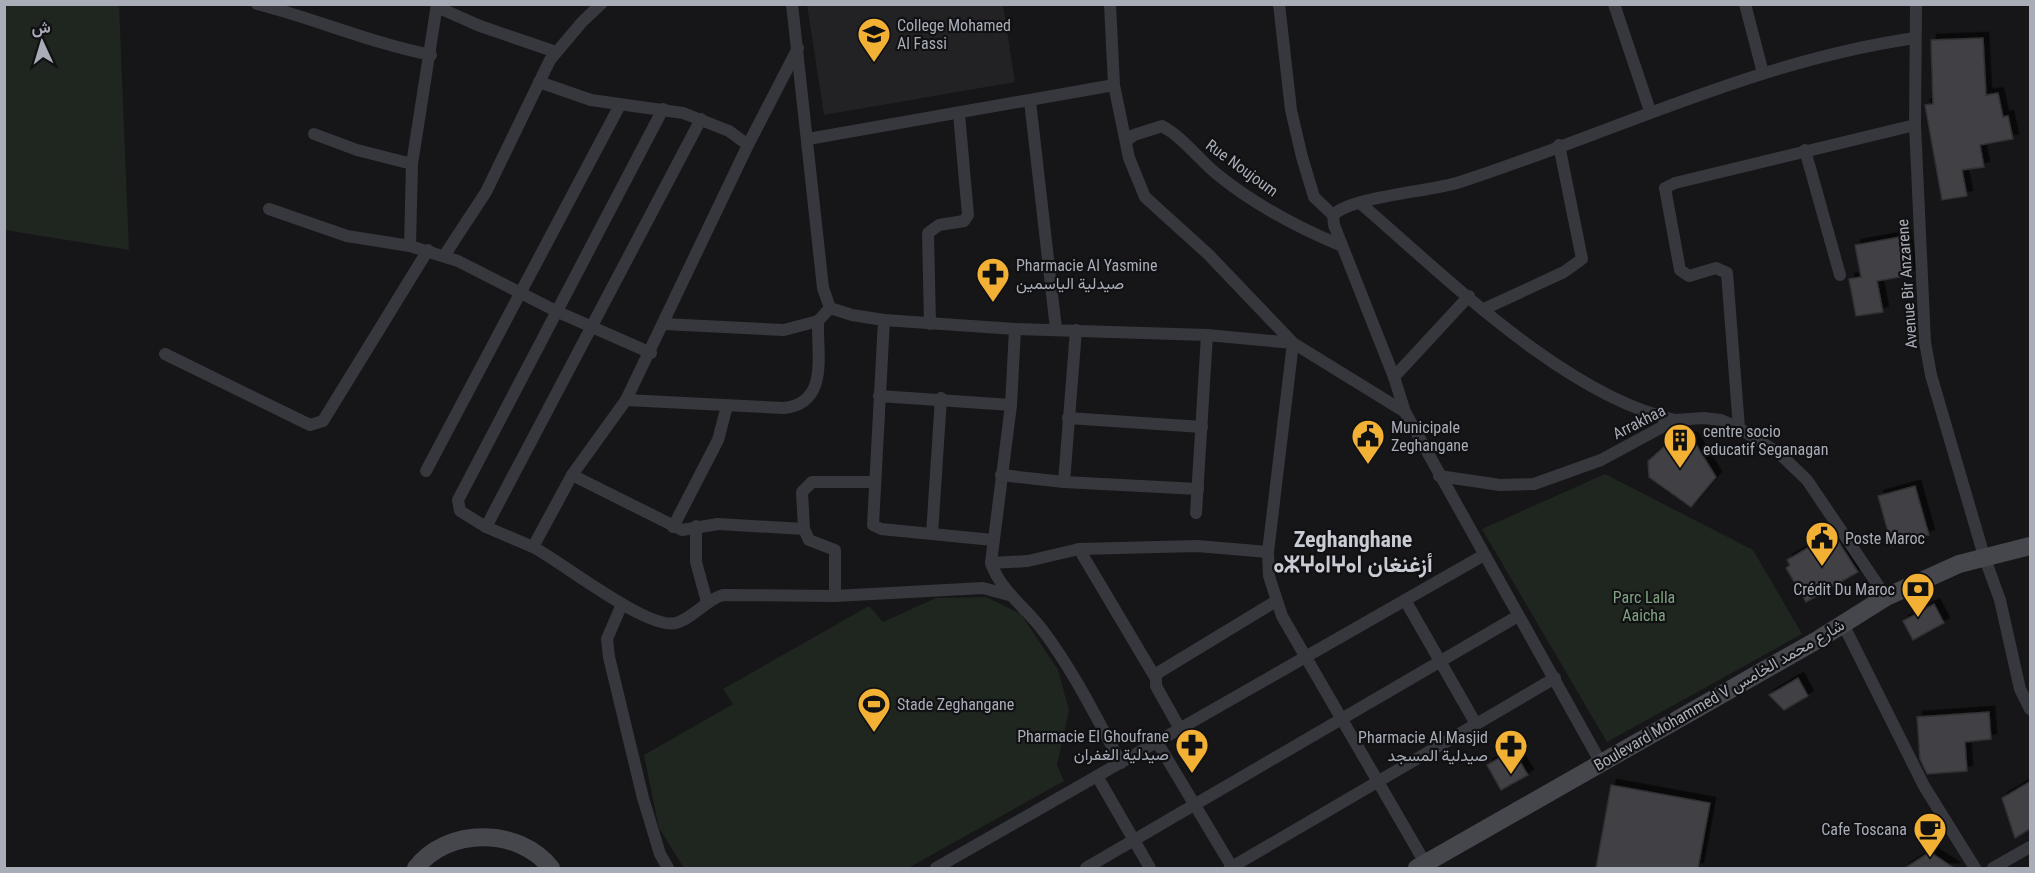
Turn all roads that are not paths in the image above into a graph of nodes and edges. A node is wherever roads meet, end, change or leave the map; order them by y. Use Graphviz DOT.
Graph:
graph roads {
  1 [pos="257,4"];
  2 [pos="601,4"];
  3 [pos="792,4"];
  4 [pos="1110,4"];
  5 [pos="1279,4"];
  6 [pos="1614,4"];
  7 [pos="1745,4"];
  8 [pos="1916,4"];
  9 [pos="437,6"];
  10 [pos="1915,39"];
  11 [pos="798,48"];
  12 [pos="556,52"];
  13 [pos="431,55"];
  14 [pos="1763,73"];
  15 [pos="539,82"];
  16 [pos="1114,85"];
  17 [pos="1030,101"];
  18 [pos="620,105"];
  19 [pos="663,109"];
  20 [pos="1650,111"];
  21 [pos="959,114"];
  22 [pos="701,119"];
  23 [pos="1916,125"];
  24 [pos="314,134"];
  25 [pos="808,139"];
  26 [pos="1127,140"];
  27 [pos="748,145"];
  28 [pos="1559,145"];
  29 [pos="1805,150"];
  30 [pos="412,164"];
  31 [pos="1360,203"];
  32 [pos="269,209"];
  33 [pos="1333,215"];
  34 [pos="411,246"];
  35 [pos="1342,246"];
  36 [pos="428,250"];
  37 [pos="444,256"];
  38 [pos="1840,274"];
  39 [pos="521,294"];
  40 [pos="1469,296"];
  41 [pos="830,308"];
  42 [pos="1484,309"];
  43 [pos="558,312"];
  44 [pos="818,321"];
  45 [pos="884,321"];
  46 [pos="664,324"];
  47 [pos="930,324"];
  48 [pos="592,327"];
  49 [pos="1016,329"];
  50 [pos="1056,329"];
  51 [pos="1076,330"];
  52 [pos="1207,335"];
  53 [pos="1293,343"];
  54 [pos="651,353"];
  55 [pos="165,354"];
  56 [pos="1394,377"];
  57 [pos="879,396"];
  58 [pos="941,398"];
  59 [pos="627,400"];
  60 [pos="1011,405"];
  61 [pos="727,406"];
  62 [pos="1405,412"];
  63 [pos="1068,418"];
  64 [pos="1675,420"];
  65 [pos="1202,427"];
  66 [pos="1739,428"];
  67 [pos="426,471"];
  68 [pos="572,475"];
  69 [pos="1001,475"];
  70 [pos="1439,476"];
  71 [pos="874,482"];
  72 [pos="1064,482"];
  73 [pos="1198,489"];
  74 [pos="1196,513"];
  75 [pos="696,526"];
  76 [pos="486,527"];
  77 [pos="673,527"];
  78 [pos="804,529"];
  79 [pos="932,534"];
  80 [pos="993,540"];
  81 [pos="2031,546"];
  82 [pos="533,547"];
  83 [pos="1079,549"];
  84 [pos="1268,552"];
  85 [pos="1484,555"];
  86 [pos="1984,556"];
  87 [pos="991,563"];
  88 [pos="835,596"];
  89 [pos="1011,597"];
  90 [pos="1886,597"];
  91 [pos="1406,600"];
  92 [pos="1276,601"];
  93 [pos="707,602"];
  94 [pos="622,604"];
  95 [pos="1518,616"];
  96 [pos="1844,624"];
  97 [pos="1306,657"];
  98 [pos="1440,661"];
  99 [pos="1155,677"];
  100 [pos="1555,678"];
  101 [pos="2031,709"];
  102 [pos="1342,719"];
  103 [pos="1476,724"];
  104 [pos="1180,729"];
  105 [pos="1157,742"];
  106 [pos="1121,763"];
  107 [pos="1601,763"];
  108 [pos="1097,776"];
  109 [pos="1378,782"];
  110 [pos="1195,805"];
  111 [pos="1134,841"];
  112 [pos="2031,847"];
  113 [pos="944,867"];
  114 [pos="1423,867"];
  115 [pos="416,868"];
  116 [pos="551,868"];
  117 [pos="668,868"];
  118 [pos="1086,868"];
  119 [pos="1150,868"];
  120 [pos="1231,868"];
  121 [pos="1975,868"];
  122 [pos="1993,868"];
  1 -- 13 [label="street"];
  2 -- 12 [label="street"];
  3 -- 11 [label="street"];
  4 -- 16 [label="street"];
  5 -- 33 [label="street"];
  6 -- 20 [label="street"];
  7 -- 14 [label="street"];
  8 -- 10 [label="street, Avenue Bir Anzarene"];
  9 -- 12 [label="street"];
  9 -- 13 [label="street"];
  10 -- 14 [label="street"];
  10 -- 23 [label="street, Avenue Bir Anzarene"];
  11 -- 25 [label="street"];
  11 -- 27 [label="street"];
  12 -- 15 [label="street"];
  13 -- 30 [label="street"];
  14 -- 20 [label="street"];
  15 -- 18 [label="street"];
  15 -- 37 [label="street"];
  16 -- 17 [label="street"];
  16 -- 26 [label="street"];
  17 -- 21 [label="street"];
  17 -- 50 [label="street"];
  18 -- 19 [label="street"];
  18 -- 39 [label="street"];
  19 -- 22 [label="street"];
  19 -- 43 [label="street"];
  20 -- 28 [label="street"];
  21 -- 25 [label="street"];
  21 -- 47 [label="street"];
  22 -- 27 [label="street"];
  22 -- 48 [label="street"];
  23 -- 29 [label="street"];
  23 -- 86 [label="street, Avenue Bir Anzarene"];
  24 -- 30 [label="street"];
  25 -- 41 [label="street"];
  26 -- 35 [label="street, Rue Noujoum"];
  26 -- 53 [label="street"];
  27 -- 46 [label="street"];
  28 -- 31 [label="street"];
  28 -- 42 [label="street"];
  29 -- 38 [label="street"];
  29 -- 66 [label="street"];
  30 -- 34 [label="street"];
  31 -- 33 [label="street"];
  31 -- 40 [label="street"];
  32 -- 34 [label="street"];
  33 -- 35 [label="street"];
  34 -- 36 [label="street"];
  35 -- 56 [label="street"];
  36 -- 37 [label="street"];
  36 -- 55 [label="street"];
  37 -- 39 [label="street"];
  39 -- 43 [label="street"];
  39 -- 67 [label="street"];
  40 -- 42 [label="street"];
  40 -- 56 [label="street"];
  41 -- 44 [label="street"];
  41 -- 45 [label="street"];
  42 -- 64 [label="street"];
  43 -- 48 [label="street"];
  43 -- 76 [label="street"];
  44 -- 46 [label="street"];
  44 -- 61 [label="street"];
  45 -- 47 [label="street"];
  45 -- 57 [label="street"];
  46 -- 54 [label="street"];
  47 -- 49 [label="street"];
  48 -- 54 [label="street"];
  48 -- 76 [label="street"];
  49 -- 50 [label="street"];
  49 -- 60 [label="street"];
  50 -- 51 [label="street"];
  51 -- 52 [label="street"];
  51 -- 63 [label="street"];
  52 -- 53 [label="street"];
  52 -- 65 [label="street"];
  53 -- 62 [label="street"];
  53 -- 84 [label="street"];
  54 -- 59 [label="street"];
  56 -- 62 [label="street"];
  57 -- 58 [label="street"];
  57 -- 71 [label="street"];
  58 -- 60 [label="street"];
  58 -- 79 [label="street"];
  59 -- 61 [label="street"];
  59 -- 68 [label="street"];
  60 -- 69 [label="street"];
  61 -- 77 [label="street"];
  62 -- 70 [label="street"];
  63 -- 65 [label="street"];
  63 -- 72 [label="street"];
  64 -- 66 [label="street, Arrakhaa"];
  64 -- 70 [label="street, Arrakhaa"];
  65 -- 73 [label="street"];
  66 -- 90 [label="street, Arrakhaa"];
  68 -- 77 [label="street"];
  68 -- 82 [label="street"];
  69 -- 72 [label="street"];
  69 -- 80 [label="street"];
  70 -- 85 [label="street"];
  71 -- 78 [label="street"];
  71 -- 79 [label="street"];
  72 -- 73 [label="street"];
  73 -- 74 [label="street"];
  75 -- 77 [label="street"];
  75 -- 78 [label="street"];
  75 -- 93 [label="street"];
  76 -- 82 [label="street"];
  78 -- 88 [label="street"];
  79 -- 80 [label="street"];
  80 -- 87 [label="street"];
  81 -- 86 [label="main road, Boulevard Mohammed V شارع محمد الخامس"];
  82 -- 94 [label="street"];
  83 -- 84 [label="street"];
  83 -- 87 [label="street"];
  83 -- 99 [label="street"];
  84 -- 92 [label="street"];
  85 -- 91 [label="street"];
  85 -- 95 [label="street"];
  86 -- 90 [label="main road, Boulevard Mohammed V شارع محمد الخامس"];
  86 -- 101 [label="street, Avenue Bir Anzarene"];
  87 -- 89 [label="street"];
  88 -- 89 [label="street"];
  88 -- 93 [label="street"];
  89 -- 106 [label="street"];
  90 -- 96 [label="main road, Boulevard Mohammed V شارع محمد الخامس"];
  91 -- 97 [label="street"];
  91 -- 98 [label="street"];
  92 -- 97 [label="street"];
  92 -- 99 [label="street"];
  93 -- 94 [label="street"];
  94 -- 117 [label="street"];
  95 -- 98 [label="street"];
  95 -- 100 [label="street"];
  96 -- 107 [label="main road, Boulevard Mohammed V شارع محمد الخامس"];
  96 -- 121 [label="street"];
  97 -- 102 [label="street"];
  97 -- 104 [label="street"];
  98 -- 102 [label="street"];
  98 -- 103 [label="street"];
  99 -- 104 [label="street"];
  100 -- 103 [label="street"];
  100 -- 107 [label="street"];
  102 -- 109 [label="street"];
  102 -- 110 [label="street"];
  103 -- 109 [label="street"];
  104 -- 105 [label="street"];
  105 -- 106 [label="street"];
  105 -- 110 [label="street"];
  106 -- 108 [label="street"];
  107 -- 114 [label="main road, Boulevard Mohammed V شارع محمد الخامس"];
  108 -- 111 [label="street"];
  108 -- 113 [label="street"];
  109 -- 114 [label="street"];
  109 -- 120 [label="street"];
  110 -- 111 [label="street"];
  110 -- 120 [label="street"];
  111 -- 118 [label="street"];
  111 -- 119 [label="street"];
  112 -- 122 [label="street"];
  115 -- 116 [label="main road"];
}
